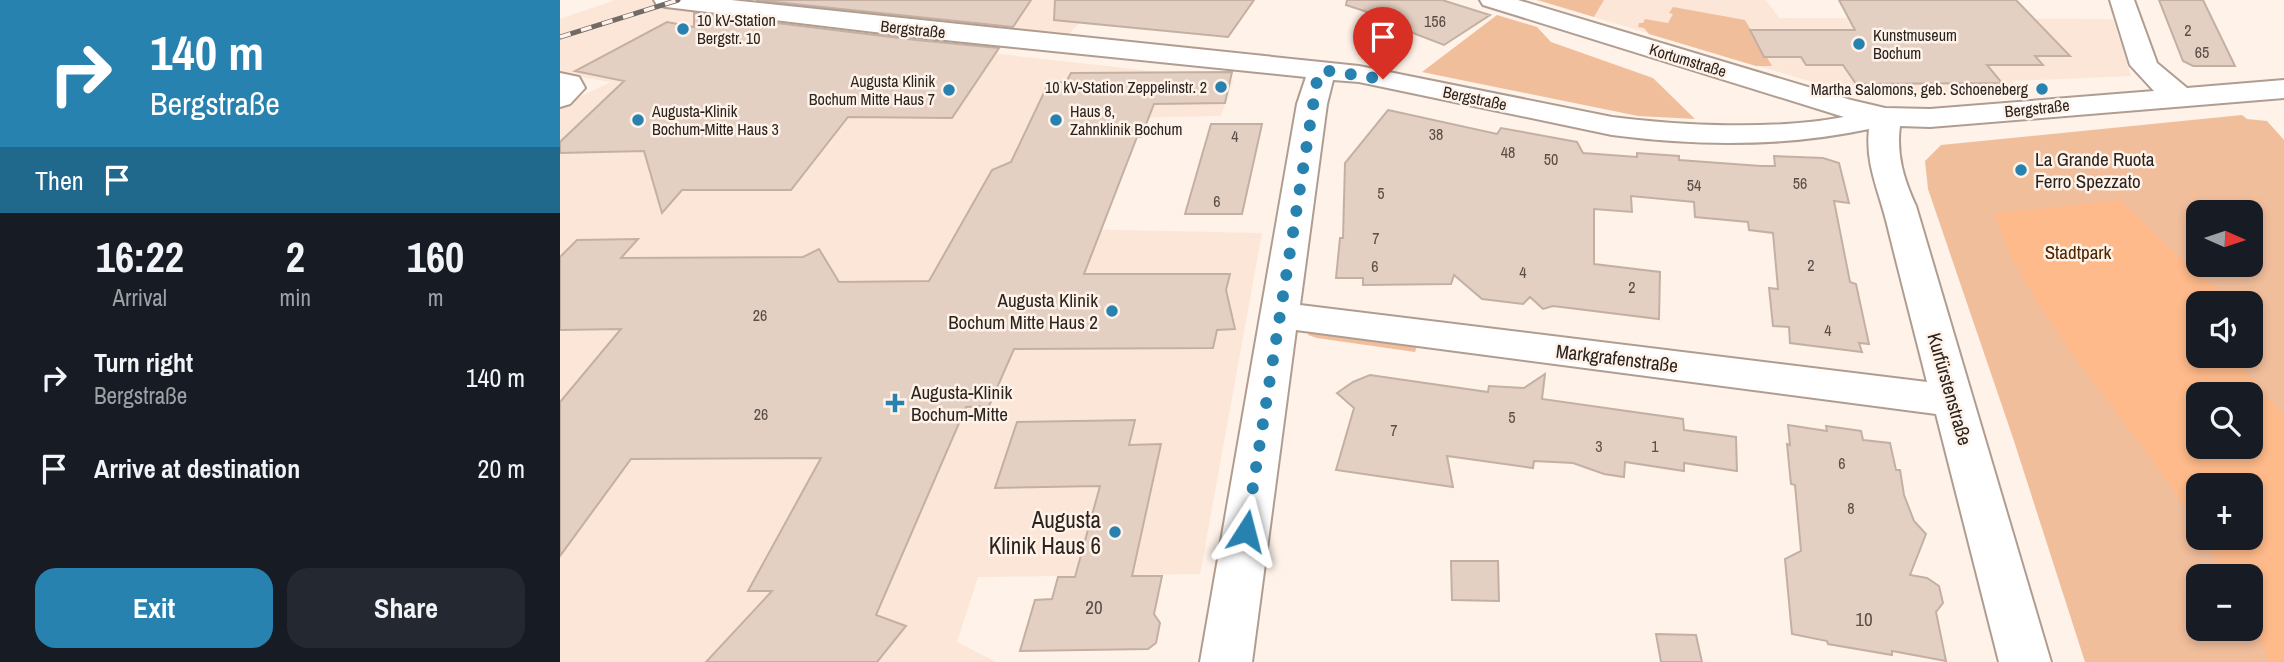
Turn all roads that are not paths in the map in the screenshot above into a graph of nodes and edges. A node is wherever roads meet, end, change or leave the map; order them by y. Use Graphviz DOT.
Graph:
graph roads {
  1 [pos="666,0"];
  2 [pos="1492,0"];
  3 [pos="2122,0"];
  4 [pos="1322,70"];
  5 [pos="560,81"];
  6 [pos="2284,89"];
  7 [pos="2179,96"];
  8 [pos="560,98"];
  9 [pos="1886,117"];
  10 [pos="1279,317"];
  11 [pos="1954,401"];
  12 [pos="1226,662"];
  13 [pos="2025,662"];
  1 -- 4 [label="street, Bergstraße"];
  2 -- 9 [label="street, Kortumstraße"];
  3 -- 7 [label="street"];
  4 -- 9 [label="street, Bergstraße"];
  4 -- 10 [label="street"];
  5 -- 8 [label="street"];
  6 -- 7 [label="street, Bergstraße"];
  7 -- 9 [label="street, Bergstraße"];
  9 -- 11 [label="street, Kurfürstenstraße"];
  10 -- 11 [label="street, Markgrafenstraße"];
  10 -- 12 [label="street"];
  11 -- 13 [label="street, Kurfürstenstraße"];
}
